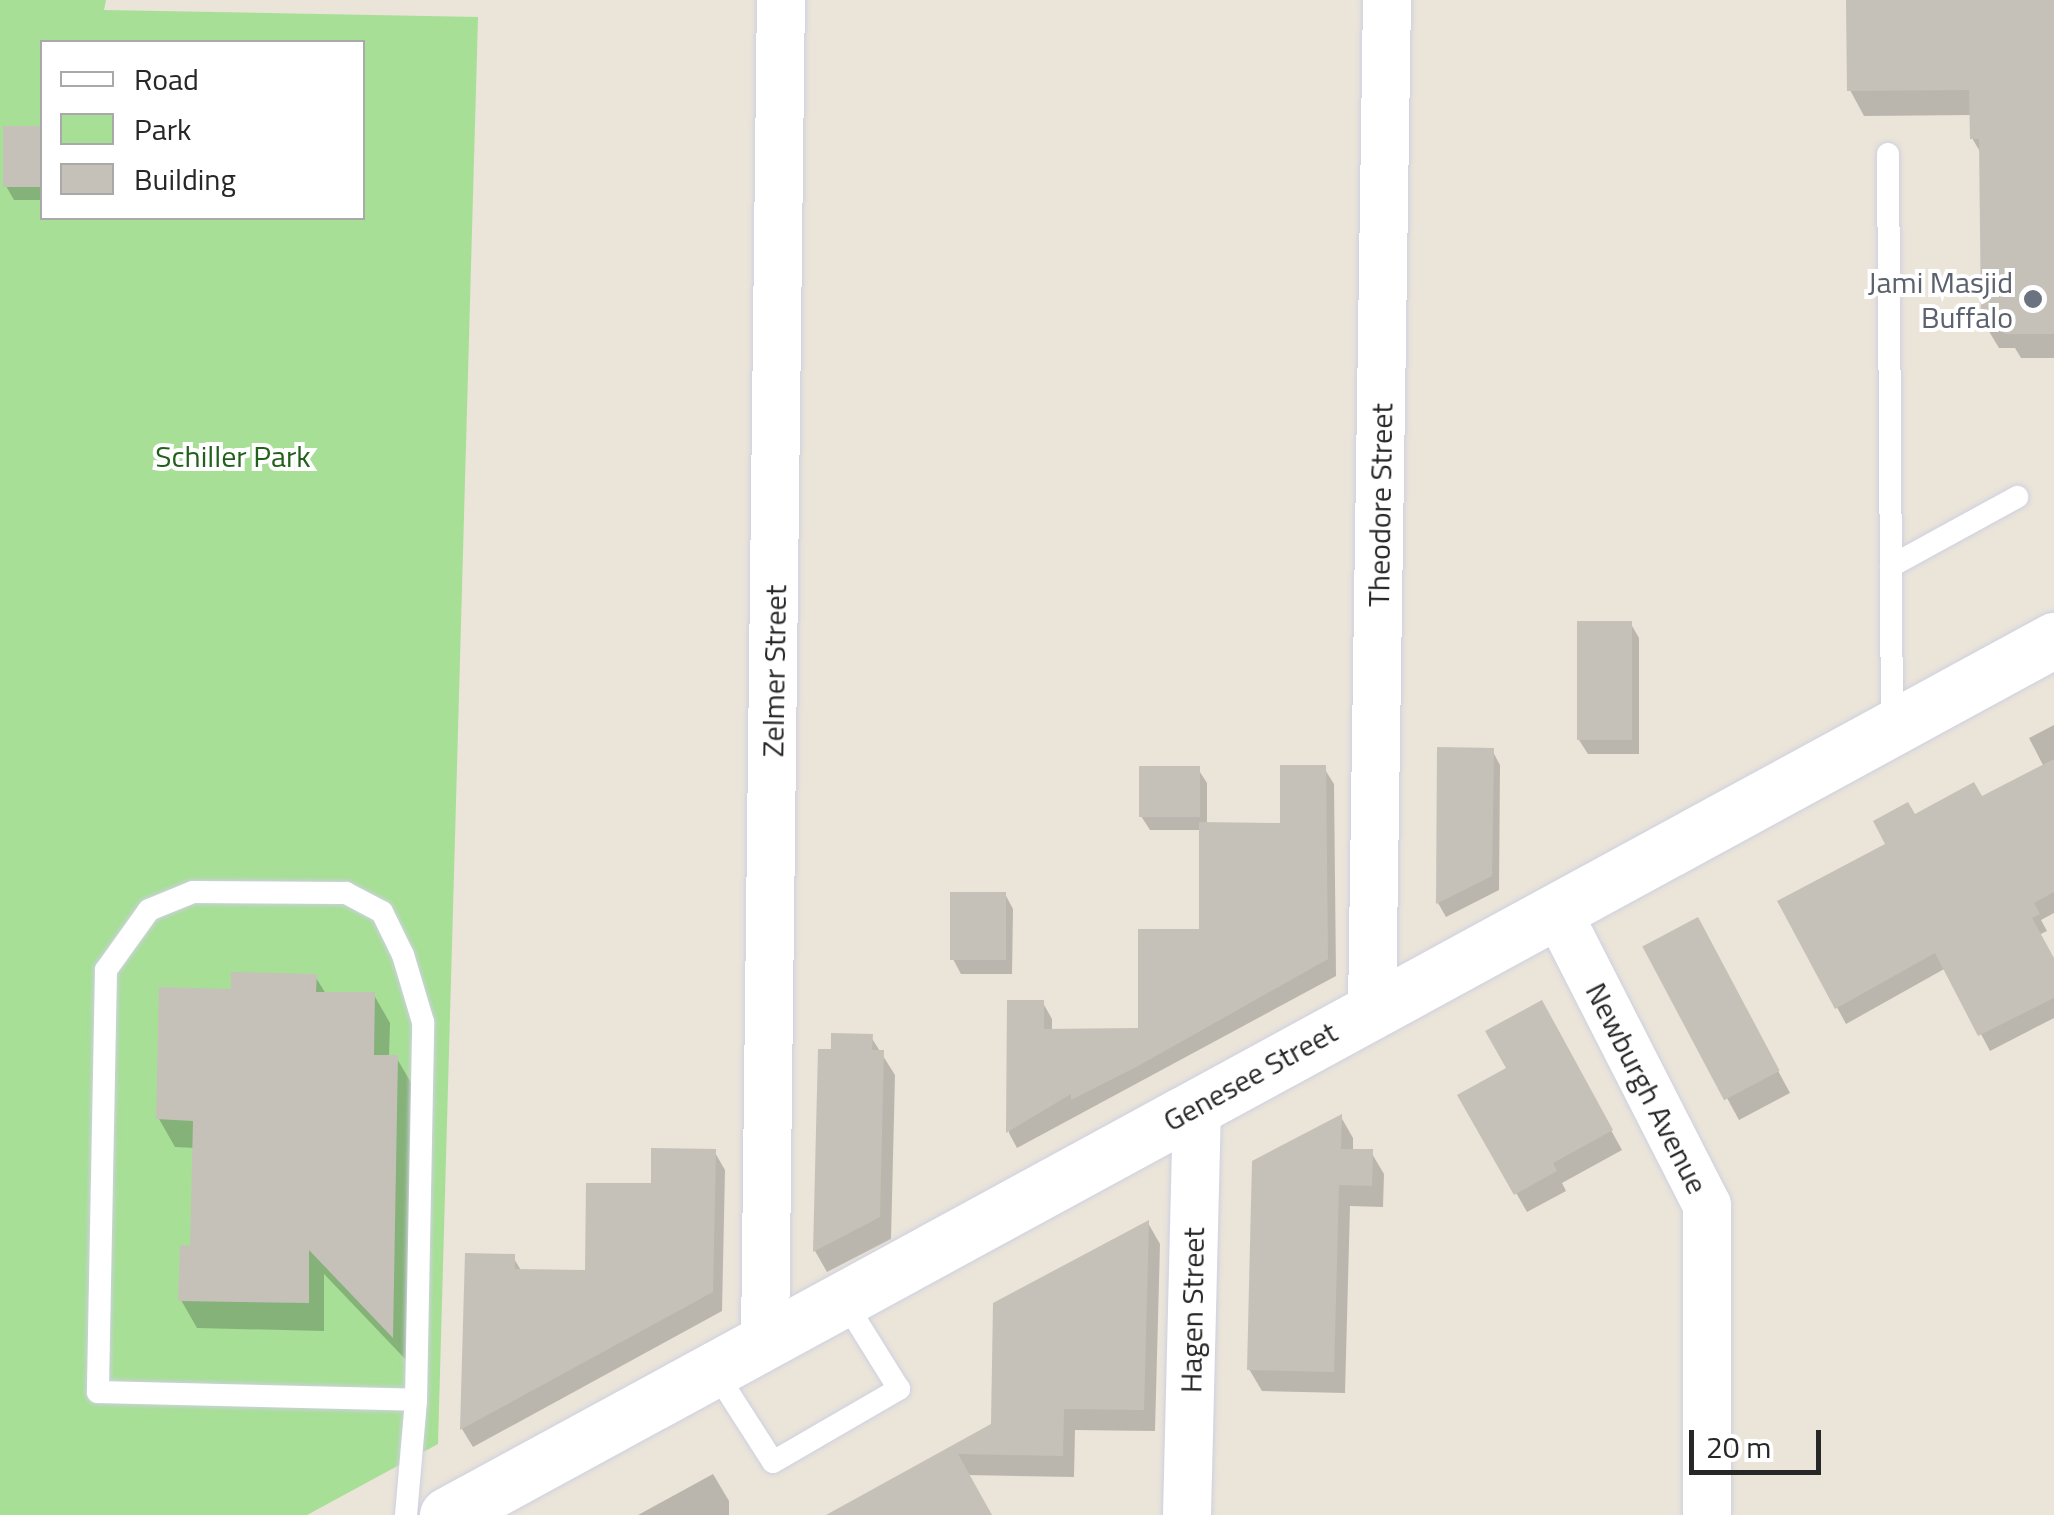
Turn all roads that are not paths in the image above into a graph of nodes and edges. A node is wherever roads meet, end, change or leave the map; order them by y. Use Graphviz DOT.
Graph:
graph roads {
  1 [pos="782,0"];
  2 [pos="1388,0"];
  3 [pos="1888,154"];
  4 [pos="2017,497"];
  5 [pos="1891,566"];
  6 [pos="2054,640"];
  7 [pos="1892,726"];
  8 [pos="1556,908"];
  9 [pos="1372,1009"];
  10 [pos="1197,1106"];
  11 [pos="842,1298"];
  12 [pos="765,1341"];
  13 [pos="714,1370"];
  14 [pos="416,1400"];
  15 [pos="463,1511"];
  16 [pos="406,1515"];
  17 [pos="1187,1515"];
  18 [pos="1706,1515"];
  1 -- 12 [label="street, Zelmer Street"];
  2 -- 9 [label="street, Theodore Street"];
  3 -- 5 [label="lane"];
  4 -- 5 [label="lane"];
  5 -- 7 [label="lane"];
  6 -- 7 [label="main road, Genesee Street"];
  7 -- 8 [label="main road, Genesee Street"];
  8 -- 9 [label="main road, Genesee Street"];
  8 -- 18 [label="street, Newburgh Avenue"];
  9 -- 10 [label="main road, Genesee Street"];
  10 -- 11 [label="main road, Genesee Street"];
  10 -- 17 [label="street, Hagen Street"];
  11 -- 12 [label="main road, Genesee Street"];
  11 -- 13 [label="lane"];
  12 -- 13 [label="main road, Genesee Street"];
  13 -- 15 [label="main road, Genesee Street"];
  14 -- 14 [label="lane"];
  14 -- 16 [label="lane"];
}
